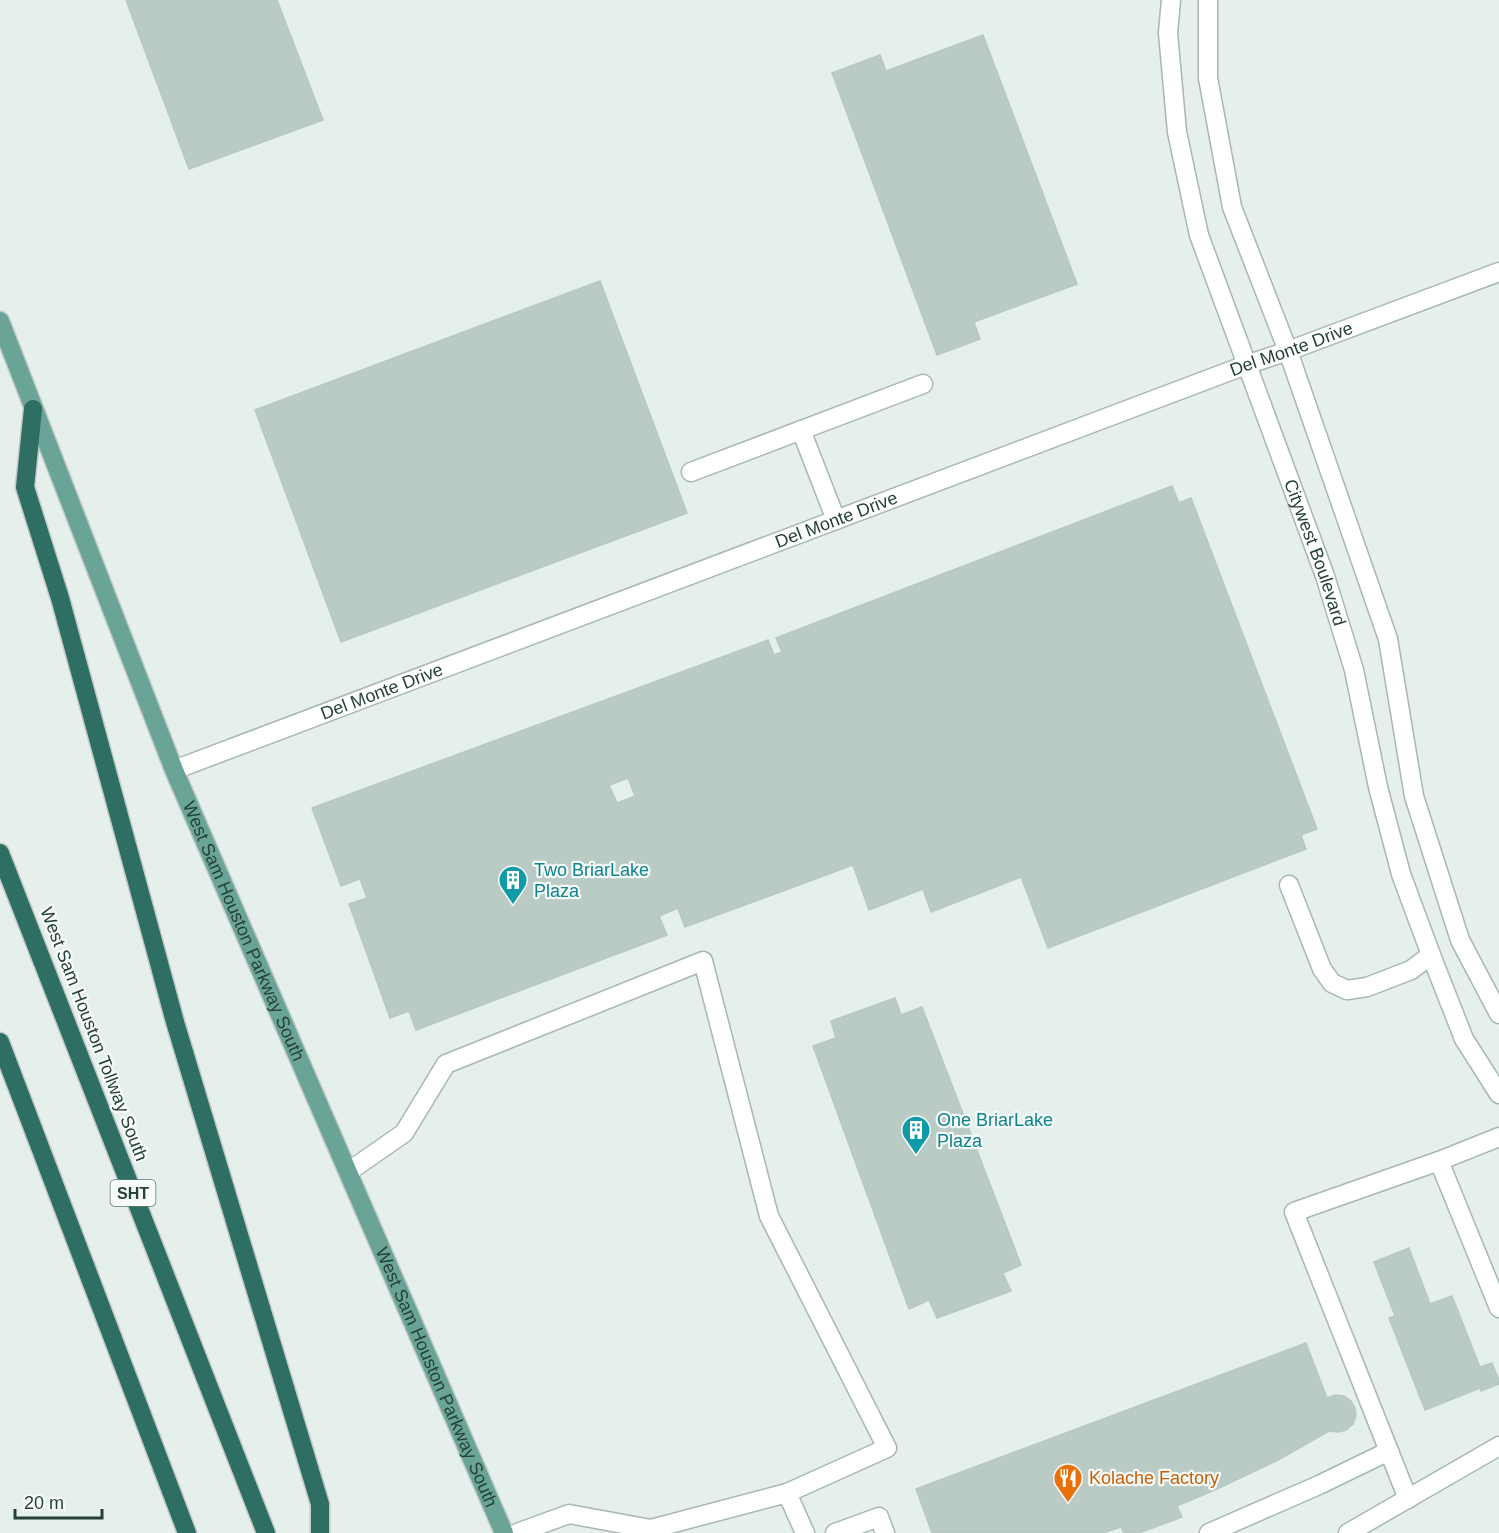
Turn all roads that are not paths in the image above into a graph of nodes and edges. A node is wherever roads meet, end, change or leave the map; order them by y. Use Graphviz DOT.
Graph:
graph roads {
  1 [pos="1171,0"];
  2 [pos="1208,0"];
  3 [pos="1499,272"];
  4 [pos="0,321"];
  5 [pos="1288,351"];
  6 [pos="1246,365"];
  7 [pos="923,384"];
  8 [pos="33,409"];
  9 [pos="801,430"];
  10 [pos="691,471"];
  11 [pos="836,520"];
  12 [pos="174,770"];
  13 [pos="0,853"];
  14 [pos="1289,885"];
  15 [pos="1431,955"];
  16 [pos="1499,1014"];
  17 [pos="0,1042"];
  18 [pos="0,1074"];
  19 [pos="18,1089"];
  20 [pos="1499,1094"];
  21 [pos="1499,1137"];
  22 [pos="1439,1161"];
  23 [pos="348,1172"];
  24 [pos="1499,1308"];
  25 [pos="1499,1446"];
  26 [pos="1389,1451"];
  27 [pos="787,1493"];
  28 [pos="1408,1499"];
  29 [pos="1369,1528"];
  30 [pos="187,1533"];
  31 [pos="266,1533"];
  32 [pos="320,1533"];
  33 [pos="504,1533"];
  34 [pos="517,1533"];
  35 [pos="805,1533"];
  36 [pos="835,1533"];
  37 [pos="885,1533"];
  38 [pos="1209,1533"];
  39 [pos="1348,1533"];
  1 -- 6 [label="street, Citywest Boulevard"];
  2 -- 5 [label="street"];
  3 -- 5 [label="street, Del Monte Drive"];
  4 -- 8 [label="main road, West Sam Houston Parkway South"];
  5 -- 6 [label="street, Del Monte Drive"];
  5 -- 16 [label="street"];
  6 -- 11 [label="street, Del Monte Drive"];
  6 -- 15 [label="street, Citywest Boulevard"];
  7 -- 9 [label="street"];
  8 -- 12 [label="main road, West Sam Houston Parkway South"];
  8 -- 32 [label="highway"];
  9 -- 10 [label="street"];
  9 -- 11 [label="street"];
  11 -- 12 [label="street, Del Monte Drive"];
  12 -- 23 [label="main road, West Sam Houston Parkway South"];
  13 -- 31 [label="highway, West Sam Houston Tollway South / SHT"];
  14 -- 15 [label="street"];
  15 -- 20 [label="street, Citywest Boulevard"];
  17 -- 19 [label="highway"];
  18 -- 19 [label="highway"];
  19 -- 30 [label="highway"];
  21 -- 22 [label="street"];
  22 -- 24 [label="street"];
  22 -- 26 [label="street"];
  23 -- 27 [label="street"];
  23 -- 33 [label="main road, West Sam Houston Parkway South"];
  25 -- 28 [label="street"];
  26 -- 28 [label="street"];
  26 -- 38 [label="street"];
  27 -- 34 [label="street"];
  27 -- 35 [label="street"];
  28 -- 29 [label="street"];
  29 -- 39 [label="street"];
  36 -- 37 [label="street"];
}
